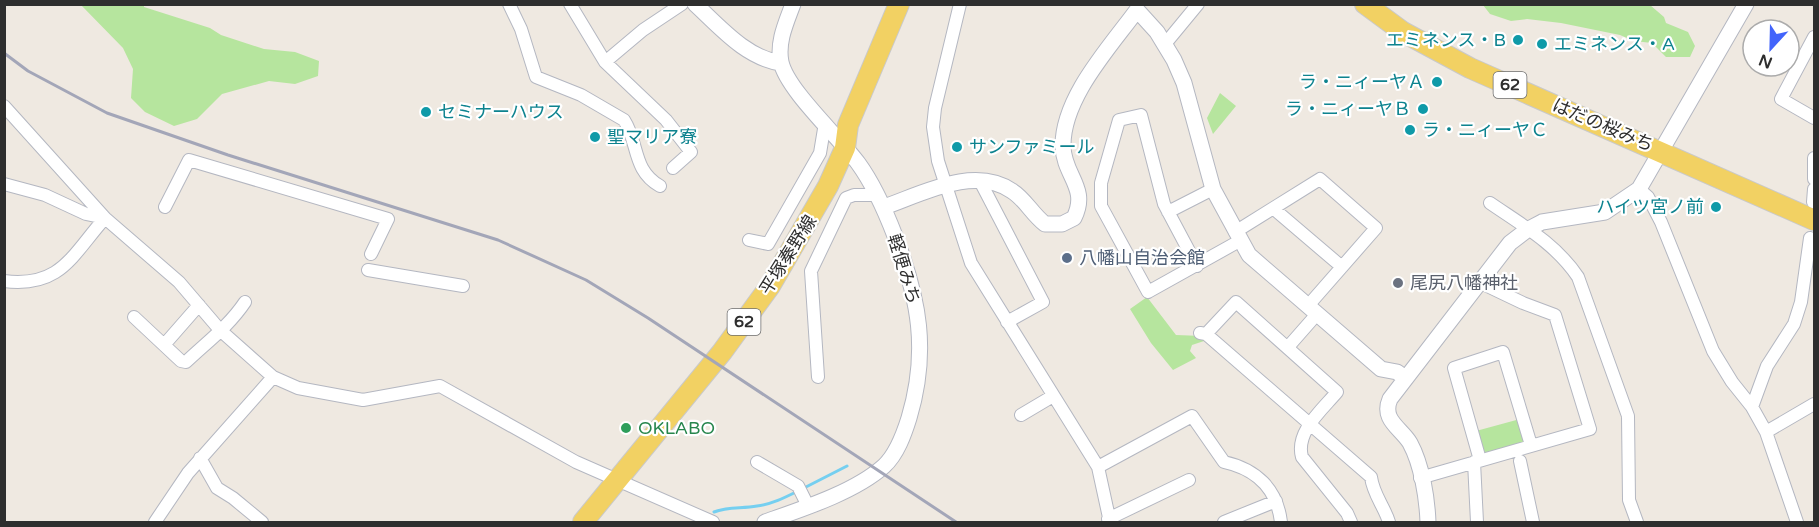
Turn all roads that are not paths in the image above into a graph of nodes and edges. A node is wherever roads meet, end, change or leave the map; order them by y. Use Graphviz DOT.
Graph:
graph roads {
  1 [pos="510,4"];
  2 [pos="570,4"];
  3 [pos="682,4"];
  4 [pos="695,4"];
  5 [pos="793,4"];
  6 [pos="899,4"];
  7 [pos="912,4"];
  8 [pos="960,4"];
  9 [pos="1198,4"];
  10 [pos="1746,4"];
  11 [pos="1369,6"];
  12 [pos="1135,7"];
  13 [pos="1815,37"];
  14 [pos="1165,44"];
  15 [pos="605,62"];
  16 [pos="781,63"];
  17 [pos="4,106"];
  18 [pos="1815,117"];
  19 [pos="825,123"];
  20 [pos="845,148"];
  21 [pos="1663,151"];
  22 [pos="1815,158"];
  23 [pos="673,168"];
  24 [pos="1815,179"];
  25 [pos="980,181"];
  26 [pos="4,184"];
  27 [pos="947,185"];
  28 [pos="660,186"];
  29 [pos="1213,189"];
  30 [pos="1639,189"];
  31 [pos="880,201"];
  32 [pos="1490,203"];
  33 [pos="165,207"];
  34 [pos="1274,209"];
  35 [pos="1168,212"];
  36 [pos="1813,212"];
  37 [pos="105,218"];
  38 [pos="1527,230"];
  39 [pos="1234,238"];
  40 [pos="749,240"];
  41 [pos="371,254"];
  42 [pos="1197,266"];
  43 [pos="1342,267"];
  44 [pos="368,270"];
  45 [pos="4,281"];
  46 [pos="1479,282"];
  47 [pos="463,286"];
  48 [pos="245,302"];
  49 [pos="199,305"];
  50 [pos="1315,307"];
  51 [pos="134,317"];
  52 [pos="1007,322"];
  53 [pos="220,330"];
  54 [pos="164,345"];
  55 [pos="1288,347"];
  56 [pos="273,377"];
  57 [pos="818,377"];
  58 [pos="1405,378"];
  59 [pos="1053,396"];
  60 [pos="1815,404"];
  61 [pos="1752,407"];
  62 [pos="1021,415"];
  63 [pos="1310,425"];
  64 [pos="1766,432"];
  65 [pos="1531,445"];
  66 [pos="200,458"];
  67 [pos="1477,461"];
  68 [pos="1520,461"];
  69 [pos="757,462"];
  70 [pos="1098,467"];
  71 [pos="1420,478"];
  72 [pos="618,480"];
  73 [pos="1189,480"];
  74 [pos="803,496"];
  75 [pos="1276,501"];
  76 [pos="1109,521"];
  77 [pos="155,522"];
  78 [pos="262,522"];
  79 [pos="583,522"];
  80 [pos="713,522"];
  81 [pos="765,522"];
  82 [pos="1224,522"];
  83 [pos="1281,522"];
  84 [pos="1350,522"];
  85 [pos="1389,522"];
  86 [pos="1428,522"];
  87 [pos="1477,522"];
  88 [pos="1533,522"];
  89 [pos="1637,522"];
  90 [pos="1797,522"];
  1 -- 28 [label="street"];
  2 -- 15 [label="street"];
  3 -- 15 [label="street"];
  4 -- 16 [label="street"];
  5 -- 16 [label="street"];
  6 -- 20 [label="main road, 平塚秦野線 / 62"];
  7 -- 20 [label="main road, 平塚秦野線 / 62"];
  8 -- 27 [label="street"];
  9 -- 14 [label="street"];
  10 -- 21 [label="street"];
  11 -- 21 [label="main road, はだの桜みち / 62"];
  12 -- 14 [label="street"];
  12 -- 25 [label="street"];
  13 -- 18 [label="street"];
  14 -- 29 [label="street"];
  15 -- 23 [label="street"];
  16 -- 19 [label="street, 軽便みち"];
  17 -- 37 [label="street"];
  19 -- 20 [label="street, 軽便みち"];
  19 -- 40 [label="street"];
  20 -- 31 [label="street, 軽便みち"];
  20 -- 72 [label="main road, 平塚秦野線 / 62"];
  21 -- 30 [label="street"];
  21 -- 36 [label="main road, はだの桜みち / 62"];
  22 -- 24 [label="street"];
  25 -- 27 [label="street"];
  25 -- 52 [label="street"];
  26 -- 37 [label="street"];
  27 -- 31 [label="street"];
  27 -- 52 [label="street"];
  29 -- 35 [label="street"];
  29 -- 39 [label="street"];
  30 -- 38 [label="street"];
  30 -- 61 [label="street"];
  31 -- 57 [label="street"];
  31 -- 74 [label="street, 軽便みち"];
  32 -- 38 [label="street"];
  33 -- 41 [label="street"];
  34 -- 39 [label="street"];
  34 -- 43 [label="street"];
  34 -- 43 [label="street"];
  35 -- 42 [label="street"];
  35 -- 42 [label="street"];
  36 -- 61 [label="street"];
  37 -- 45 [label="street"];
  37 -- 49 [label="street"];
  38 -- 46 [label="street"];
  38 -- 89 [label="street"];
  39 -- 42 [label="street"];
  39 -- 50 [label="street"];
  43 -- 50 [label="street"];
  44 -- 47 [label="street"];
  46 -- 58 [label="street"];
  46 -- 65 [label="street"];
  48 -- 53 [label="street"];
  49 -- 53 [label="street"];
  49 -- 54 [label="street"];
  50 -- 55 [label="street"];
  50 -- 58 [label="street"];
  51 -- 54 [label="street"];
  52 -- 59 [label="street"];
  53 -- 54 [label="street"];
  53 -- 56 [label="street"];
  55 -- 63 [label="street"];
  55 -- 63 [label="street"];
  56 -- 66 [label="street"];
  56 -- 72 [label="street"];
  58 -- 71 [label="street"];
  59 -- 62 [label="street"];
  59 -- 70 [label="street"];
  60 -- 64 [label="street"];
  61 -- 64 [label="street"];
  63 -- 84 [label="street"];
  63 -- 85 [label="street"];
  64 -- 90 [label="street"];
  65 -- 67 [label="street"];
  65 -- 67 [label="street"];
  66 -- 77 [label="street"];
  66 -- 78 [label="street"];
  67 -- 71 [label="street"];
  67 -- 87 [label="street"];
  68 -- 88 [label="street"];
  69 -- 74 [label="street"];
  70 -- 75 [label="street"];
  70 -- 76 [label="street"];
  71 -- 86 [label="street"];
  72 -- 79 [label="main road, 平塚秦野線 / 62"];
  72 -- 80 [label="street"];
  73 -- 76 [label="street"];
  74 -- 81 [label="street, 軽便みち"];
  75 -- 82 [label="street"];
  75 -- 83 [label="street"];
}
